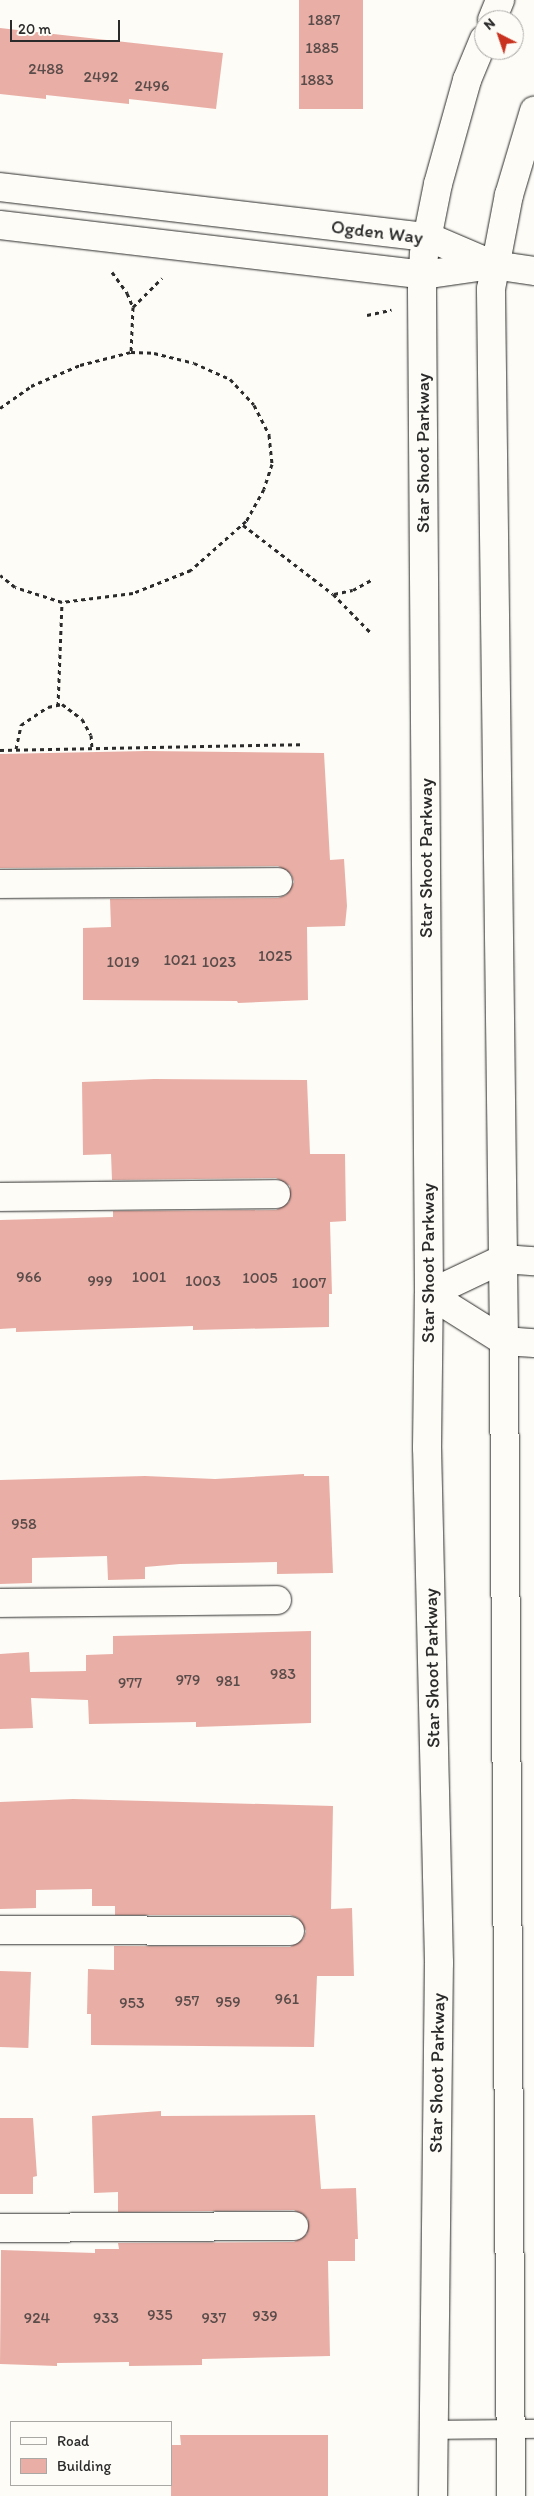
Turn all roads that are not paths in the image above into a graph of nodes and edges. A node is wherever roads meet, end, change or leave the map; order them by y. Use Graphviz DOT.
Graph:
graph roads {
  1 [pos="475,60"];
  2 [pos="534,111"];
  3 [pos="0,188"];
  4 [pos="0,225"];
  5 [pos="428,237"];
  6 [pos="494,265"];
  7 [pos="534,271"];
  8 [pos="423,275"];
  9 [pos="278,882"];
  10 [pos="0,884"];
  11 [pos="276,1194"];
  12 [pos="0,1197"];
  13 [pos="503,1259"];
  14 [pos="534,1261"];
  15 [pos="429,1294"];
  16 [pos="504,1341"];
  17 [pos="534,1343"];
  18 [pos="277,1600"];
  19 [pos="0,1603"];
  20 [pos="0,1930"];
  21 [pos="290,1931"];
  22 [pos="294,2226"];
  23 [pos="0,2228"];
  24 [pos="523,2429"];
  25 [pos="433,2430"];
  26 [pos="434,2496"];
  27 [pos="511,2496"];
  1 -- 5 [label="street, Star Shoot Parkway"];
  2 -- 6 [label="street"];
  3 -- 5 [label="street, Ogden Way"];
  4 -- 8 [label="street, Ogden Way"];
  5 -- 6 [label="street, Ogden Way"];
  5 -- 8 [label="street, Star Shoot Parkway"];
  6 -- 7 [label="street"];
  6 -- 8 [label="street, Ogden Way"];
  6 -- 13 [label="street"];
  8 -- 15 [label="street, Star Shoot Parkway"];
  9 -- 10 [label="street"];
  11 -- 12 [label="street"];
  13 -- 14 [label="street"];
  13 -- 15 [label="street"];
  13 -- 16 [label="street"];
  15 -- 16 [label="street"];
  15 -- 25 [label="street, Star Shoot Parkway"];
  16 -- 17 [label="street"];
  16 -- 24 [label="street"];
  18 -- 19 [label="street"];
  20 -- 21 [label="street"];
  22 -- 23 [label="street"];
  24 -- 25 [label="lane"];
  24 -- 27 [label="street"];
  25 -- 26 [label="street, Star Shoot Parkway"];
}
